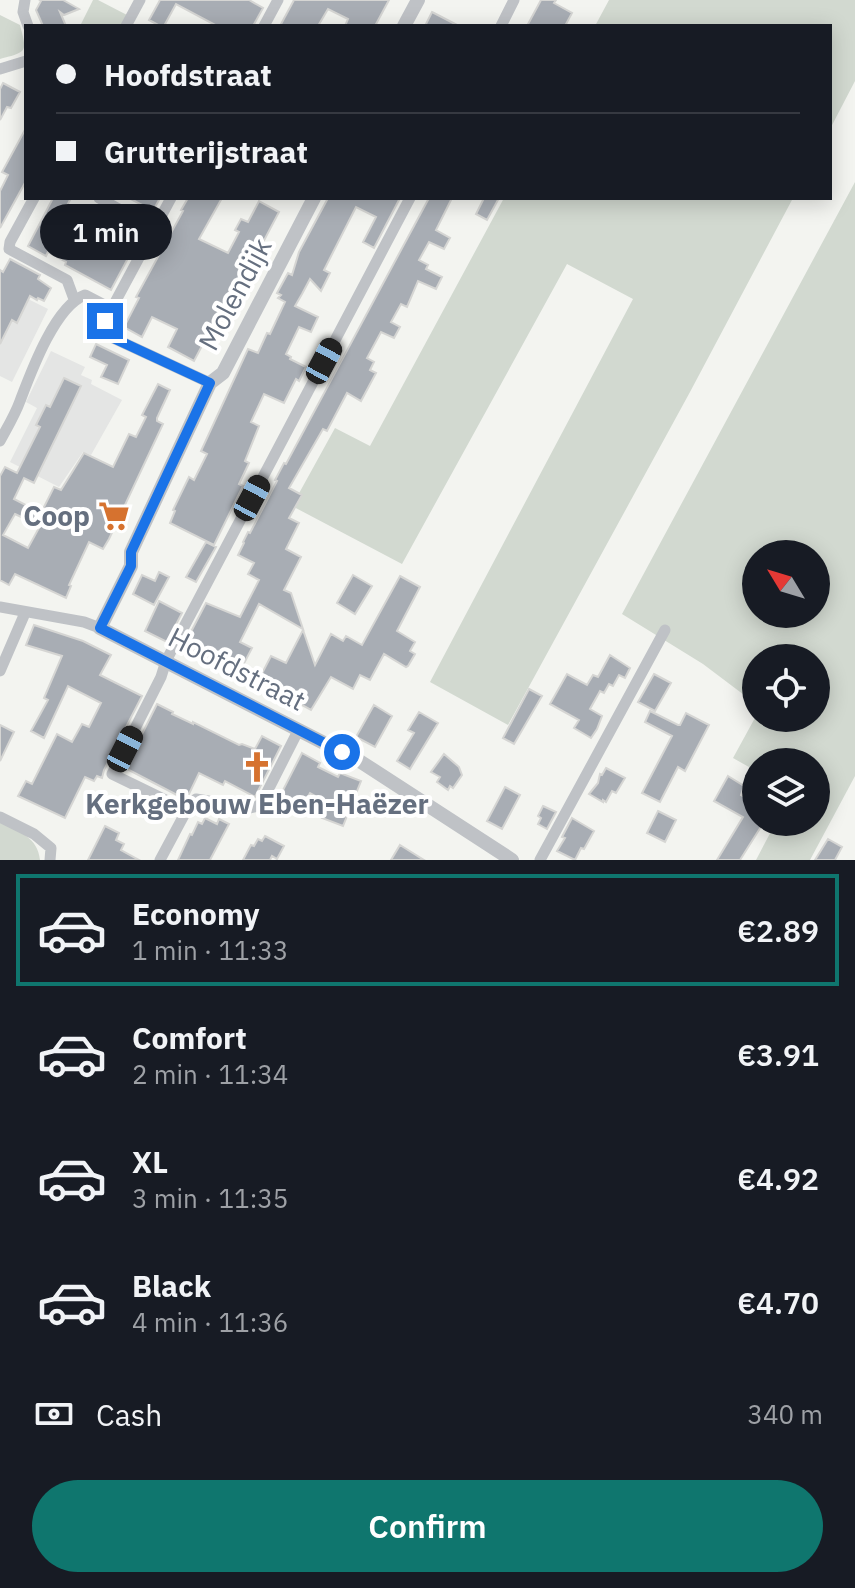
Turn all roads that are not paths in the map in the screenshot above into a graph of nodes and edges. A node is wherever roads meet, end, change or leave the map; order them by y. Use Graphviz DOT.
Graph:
graph roads {
  1 [pos="25,0"];
  2 [pos="140,0"];
  3 [pos="278,0"];
  4 [pos="418,0"];
  5 [pos="514,0"];
  6 [pos="27,24"];
  7 [pos="127,24"];
  8 [pos="265,24"];
  9 [pos="405,24"];
  10 [pos="502,24"];
  11 [pos="24,62"];
  12 [pos="0,69"];
  13 [pos="33,200"];
  14 [pos="103,200"];
  15 [pos="170,200"];
  16 [pos="313,200"];
  17 [pos="409,200"];
  18 [pos="155,229"];
  19 [pos="74,299"];
  20 [pos="112,309"];
  21 [pos="210,383"];
  22 [pos="0,441"];
  23 [pos="0,607"];
  24 [pos="25,613"];
  25 [pos="100,628"];
  26 [pos="665,630"];
  27 [pos="166,661"];
  28 [pos="0,671"];
  29 [pos="299,729"];
  30 [pos="186,810"];
  31 [pos="0,817"];
  32 [pos="50,860"];
  33 [pos="160,860"];
  34 [pos="512,860"];
  35 [pos="540,860"];
  1 -- 6 [label="street"];
  2 -- 7 [label="street"];
  3 -- 8 [label="street"];
  4 -- 9 [label="street"];
  5 -- 10 [label="street"];
  11 -- 12 [label="street"];
  13 -- 19 [label="street"];
  14 -- 18 [label="street"];
  15 -- 18 [label="street"];
  16 -- 21 [label="street, Molendijk"];
  17 -- 27 [label="street"];
  18 -- 20 [label="street"];
  19 -- 20 [label="street"];
  19 -- 22 [label="street"];
  20 -- 21 [label="street"];
  21 -- 25 [label="street, Molendijk"];
  23 -- 24 [label="street"];
  24 -- 25 [label="street"];
  24 -- 28 [label="street"];
  25 -- 27 [label="street, Hoofdstraat"];
  26 -- 35 [label="street"];
  27 -- 29 [label="street, Hoofdstraat"];
  27 -- 30 [label="street"];
  29 -- 30 [label="street"];
  29 -- 34 [label="street, Hoofdstraat"];
  30 -- 33 [label="street"];
  31 -- 32 [label="street"];
}
